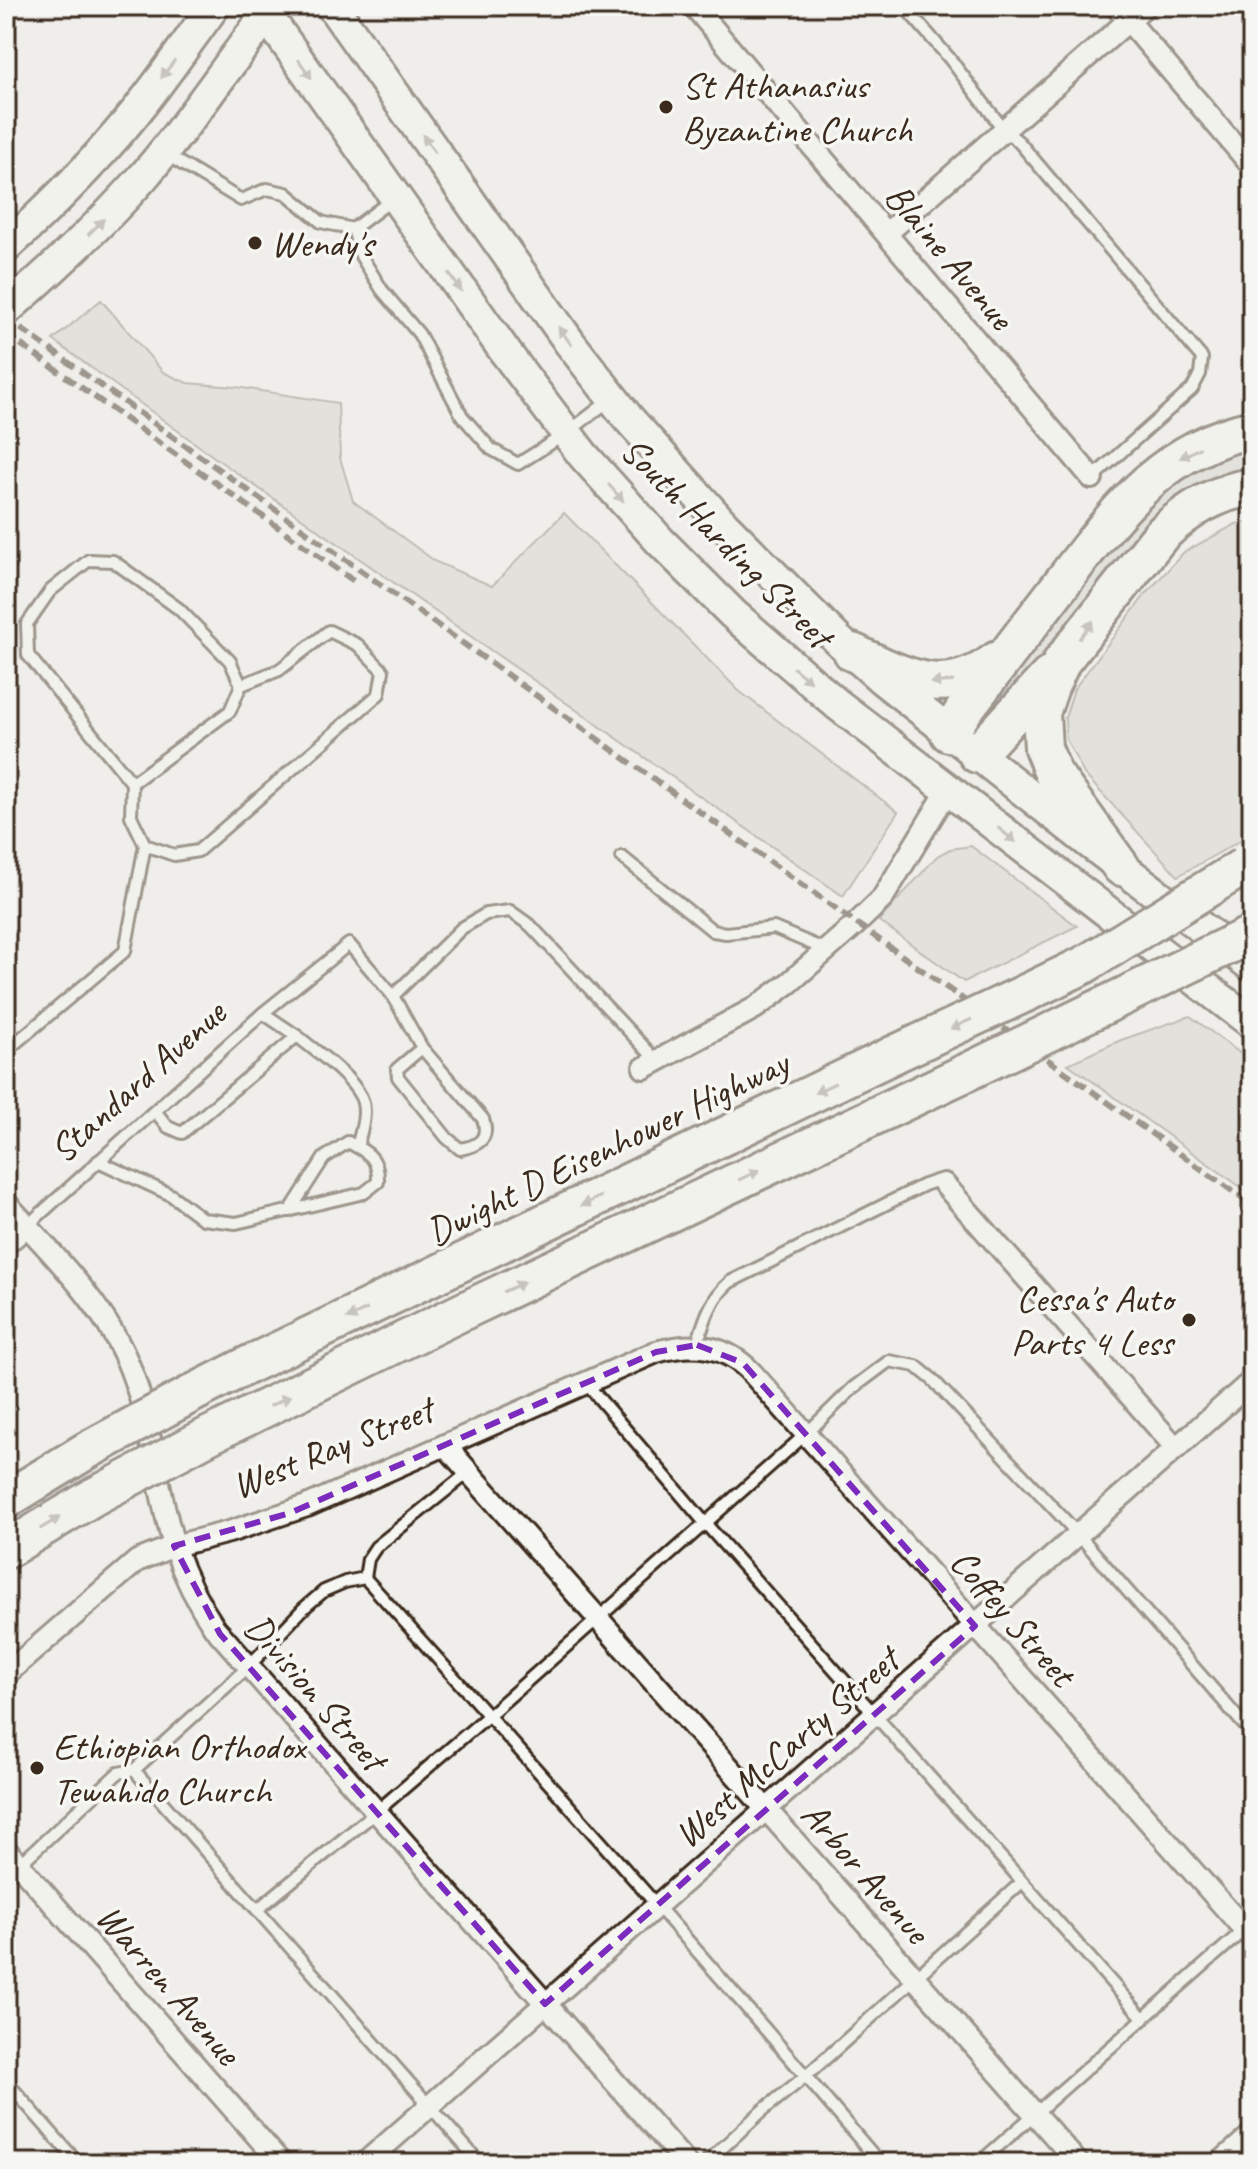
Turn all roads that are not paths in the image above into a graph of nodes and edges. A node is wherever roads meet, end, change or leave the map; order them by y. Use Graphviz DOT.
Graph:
graph roads {
  1 [pos="214,6"];
  2 [pos="332,6"];
  3 [pos="694,6"];
  4 [pos="904,6"];
  5 [pos="1145,6"];
  6 [pos="267,9"];
  7 [pos="1122,13"];
  8 [pos="1004,130"];
  9 [pos="163,152"];
  10 [pos="1252,166"];
  11 [pos="395,197"];
  12 [pos="353,229"];
  13 [pos="887,233"];
  14 [pos="6,247"];
  15 [pos="6,310"];
  16 [pos="612,397"];
  17 [pos="1252,429"];
  18 [pos="567,433"];
  19 [pos="1092,478"];
  20 [pos="1252,487"];
  21 [pos="1010,649"];
  22 [pos="852,652"];
  23 [pos="1062,661"];
  24 [pos="241,685"];
  25 [pos="963,743"];
  26 [pos="132,783"];
  27 [pos="948,790"];
  28 [pos="145,845"];
  29 [pos="622,857"];
  30 [pos="1121,867"];
  31 [pos="1249,870"];
  32 [pos="1252,934"];
  33 [pos="826,950"];
  34 [pos="1252,964"];
  35 [pos="393,996"];
  36 [pos="263,1013"];
  37 [pos="1252,1023"];
  38 [pos="297,1036"];
  39 [pos="422,1048"];
  40 [pos="6,1051"];
  41 [pos="651,1064"];
  42 [pos="948,1080"];
  43 [pos="155,1111"];
  44 [pos="357,1147"];
  45 [pos="98,1161"];
  46 [pos="944,1184"];
  47 [pos="6,1203"];
  48 [pos="290,1211"];
  49 [pos="27,1226"];
  50 [pos="6,1244"];
  51 [pos="706,1347"];
  52 [pos="1252,1381"];
  53 [pos="586,1383"];
  54 [pos="806,1434"];
  55 [pos="445,1445"];
  56 [pos="1176,1448"];
  57 [pos="469,1472"];
  58 [pos="6,1500"];
  59 [pos="705,1523"];
  60 [pos="1078,1534"];
  61 [pos="174,1546"];
  62 [pos="6,1550"];
  63 [pos="365,1578"];
  64 [pos="597,1618"];
  65 [pos="975,1626"];
  66 [pos="248,1667"];
  67 [pos="6,1674"];
  68 [pos="874,1714"];
  69 [pos="489,1715"];
  70 [pos="1252,1734"];
  71 [pos="134,1770"];
  72 [pos="766,1809"];
  73 [pos="376,1812"];
  74 [pos="12,1858"];
  75 [pos="1022,1882"];
  76 [pos="656,1906"];
  77 [pos="258,1909"];
  78 [pos="1250,1930"];
  79 [pos="914,1978"];
  80 [pos="545,2004"];
  81 [pos="1144,2019"];
  82 [pos="806,2076"];
  83 [pos="6,2081"];
  84 [pos="429,2106"];
  85 [pos="1035,2115"];
  86 [pos="1252,2140"];
  87 [pos="78,2163"];
  88 [pos="281,2163"];
  89 [pos="365,2163"];
  90 [pos="480,2163"];
  91 [pos="686,2163"];
  92 [pos="706,2163"];
  93 [pos="880,2163"];
  94 [pos="979,2163"];
  95 [pos="1078,2163"];
  96 [pos="1226,2163"];
  1 -- 14 [label="main road, one-way"];
  16 -- 2 [label="main road, South Harding Street, one-way"];
  3 -- 13 [label="street, Blaine Avenue"];
  4 -- 8 [label="lane"];
  5 -- 7 [label="street"];
  6 -- 9 [label="main road"];
  6 -- 11 [label="main road, South Harding Street, one-way"];
  7 -- 8 [label="street"];
  7 -- 10 [label="street"];
  8 -- 13 [label="street"];
  8 -- 19 [label="lane"];
  9 -- 12 [label="lane"];
  15 -- 9 [label="main road, one-way"];
  11 -- 12 [label="lane"];
  11 -- 18 [label="main road, South Harding Street, one-way"];
  12 -- 18 [label="lane"];
  13 -- 19 [label="street, Blaine Avenue"];
  16 -- 18 [label="lane"];
  16 -- 22 [label="main road, South Harding Street"];
  17 -- 21 [label="highway, one-way"];
  18 -- 27 [label="main road, South Harding Street, one-way"];
  23 -- 20 [label="highway, one-way"];
  21 -- 22 [label="highway, one-way"];
  21 -- 25 [label="highway"];
  22 -- 25 [label="main road, South Harding Street"];
  23 -- 25 [label="highway"];
  23 -- 30 [label="highway"];
  24 -- 26 [label="lane"];
  24 -- 26 [label="lane"];
  24 -- 28 [label="lane"];
  25 -- 27 [label="main road"];
  25 -- 30 [label="main road, South Harding Street"];
  26 -- 28 [label="lane"];
  27 -- 33 [label="street"];
  27 -- 37 [label="main road, South Harding Street, one-way"];
  28 -- 40 [label="lane"];
  29 -- 33 [label="lane"];
  30 -- 34 [label="main road, South Harding Street"];
  31 -- 58 [label="highway, Dwight D Eisenhower Highway, one-way, bridge"];
  32 -- 42 [label="highway, bridge"];
  33 -- 41 [label="street"];
  34 -- 42 [label="highway, bridge"];
  35 -- 36 [label="lane, Standard Avenue"];
  35 -- 39 [label="lane"];
  35 -- 41 [label="lane"];
  36 -- 38 [label="lane"];
  36 -- 43 [label="lane, Standard Avenue"];
  38 -- 43 [label="lane"];
  38 -- 44 [label="lane"];
  39 -- 39 [label="lane"];
  62 -- 42 [label="highway, one-way, bridge"];
  43 -- 45 [label="lane, Standard Avenue"];
  44 -- 48 [label="lane"];
  44 -- 48 [label="lane"];
  45 -- 48 [label="lane"];
  45 -- 49 [label="lane, Standard Avenue"];
  46 -- 51 [label="lane"];
  46 -- 56 [label="street"];
  47 -- 49 [label="street, Division Street"];
  49 -- 50 [label="street, Standard Avenue"];
  49 -- 61 [label="street, Division Street"];
  51 -- 53 [label="street, West Ray Street"];
  51 -- 54 [label="street, Coffey Street"];
  52 -- 56 [label="street, West McCarty Street"];
  53 -- 55 [label="street, West Ray Street"];
  53 -- 59 [label="lane"];
  54 -- 59 [label="lane"];
  54 -- 60 [label="lane"];
  54 -- 65 [label="street, Coffey Street"];
  55 -- 57 [label="street, Arbor Avenue"];
  55 -- 61 [label="street, West Ray Street"];
  56 -- 60 [label="street, West McCarty Street"];
  57 -- 63 [label="lane"];
  57 -- 64 [label="street, Arbor Avenue"];
  59 -- 64 [label="lane"];
  59 -- 68 [label="lane"];
  60 -- 65 [label="street, West McCarty Street"];
  60 -- 70 [label="lane"];
  61 -- 66 [label="street, Division Street"];
  61 -- 67 [label="street, West Ray Street"];
  63 -- 66 [label="lane"];
  63 -- 69 [label="lane"];
  64 -- 69 [label="lane"];
  64 -- 72 [label="street, Arbor Avenue"];
  65 -- 68 [label="street, West McCarty Street"];
  65 -- 78 [label="street, Coffey Street"];
  66 -- 71 [label="lane"];
  66 -- 73 [label="street, Division Street"];
  68 -- 72 [label="street, West McCarty Street"];
  68 -- 75 [label="lane"];
  69 -- 73 [label="lane"];
  69 -- 76 [label="lane"];
  71 -- 74 [label="lane"];
  71 -- 77 [label="lane"];
  72 -- 76 [label="street, West McCarty Street"];
  72 -- 79 [label="street, Arbor Avenue"];
  73 -- 77 [label="lane"];
  73 -- 80 [label="street, Division Street"];
  74 -- 88 [label="street, Warren Avenue"];
  75 -- 79 [label="lane"];
  75 -- 81 [label="lane"];
  76 -- 80 [label="street, West McCarty Street"];
  76 -- 82 [label="lane"];
  77 -- 84 [label="lane"];
  78 -- 81 [label="lane"];
  79 -- 82 [label="lane"];
  79 -- 85 [label="street, Arbor Avenue"];
  80 -- 84 [label="street, West McCarty Street"];
  80 -- 91 [label="street, Division Street"];
  81 -- 85 [label="lane"];
  82 -- 92 [label="lane"];
  82 -- 93 [label="lane"];
  83 -- 87 [label="lane"];
  84 -- 89 [label="street, West McCarty Street"];
  84 -- 90 [label="lane"];
  85 -- 94 [label="lane"];
  85 -- 95 [label="street, Arbor Avenue"];
  86 -- 96 [label="street"];
}
